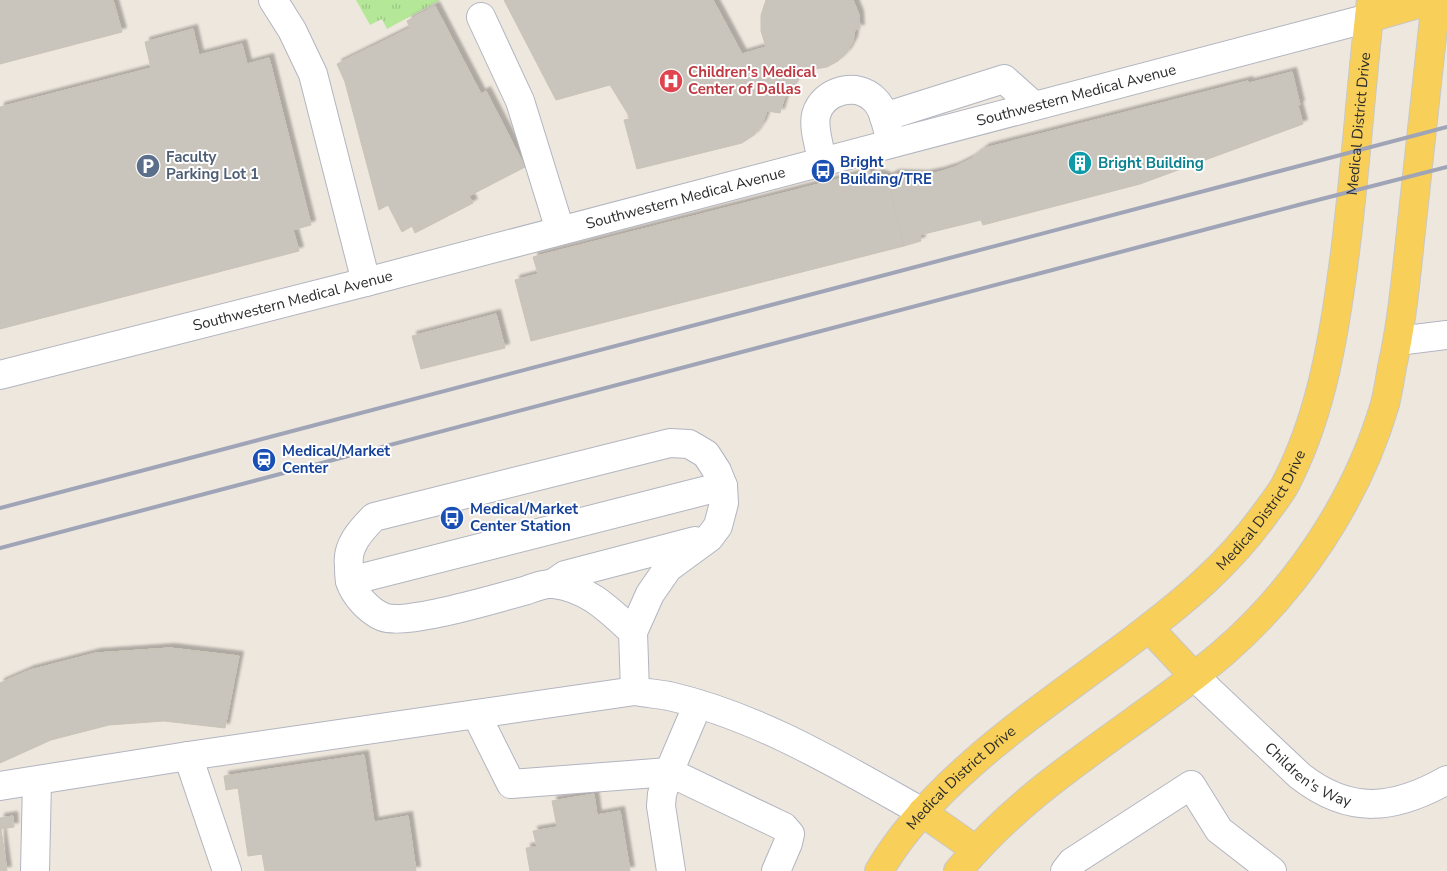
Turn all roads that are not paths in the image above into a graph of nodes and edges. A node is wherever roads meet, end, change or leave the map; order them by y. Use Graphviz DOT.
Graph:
graph roads {
  1 [pos="273,0"];
  2 [pos="1432,0"];
  3 [pos="1436,0"];
  4 [pos="1370,9"];
  5 [pos="481,17"];
  6 [pos="1033,105"];
  7 [pos="884,117"];
  8 [pos="891,142"];
  9 [pos="822,161"];
  10 [pos="560,230"];
  11 [pos="366,282"];
  12 [pos="1447,335"];
  13 [pos="1398,341"];
  14 [pos="0,374"];
  15 [pos="723,486"];
  16 [pos="708,538"];
  17 [pos="350,581"];
  18 [pos="552,584"];
  19 [pos="1149,628"];
  20 [pos="633,632"];
  21 [pos="1194,676"];
  22 [pos="635,691"];
  23 [pos="698,704"];
  24 [pos="476,714"];
  25 [pos="188,756"];
  26 [pos="669,772"];
  27 [pos="1447,780"];
  28 [pos="37,781"];
  29 [pos="0,786"];
  30 [pos="922,812"];
  31 [pos="976,850"];
  32 [pos="1248,861"];
  33 [pos="35,871"];
  34 [pos="227,871"];
  35 [pos="671,871"];
  36 [pos="776,871"];
  37 [pos="879,871"];
  38 [pos="958,871"];
  39 [pos="1065,871"];
  40 [pos="1272,871"];
  1 -- 11 [label="street"];
  2 -- 4 [label="main road"];
  3 -- 13 [label="main road"];
  4 -- 6 [label="street, Southwestern Medical Avenue"];
  4 -- 19 [label="main road, Medical District Drive"];
  5 -- 10 [label="street"];
  6 -- 7 [label="street"];
  6 -- 8 [label="street, Southwestern Medical Avenue"];
  7 -- 8 [label="street"];
  7 -- 9 [label="street"];
  8 -- 9 [label="street, Southwestern Medical Avenue"];
  9 -- 10 [label="street, Southwestern Medical Avenue"];
  10 -- 11 [label="street, Southwestern Medical Avenue"];
  11 -- 14 [label="street, Southwestern Medical Avenue"];
  12 -- 13 [label="street"];
  13 -- 21 [label="main road"];
  15 -- 16 [label="street"];
  15 -- 17 [label="street"];
  15 -- 17 [label="street"];
  16 -- 18 [label="street"];
  16 -- 20 [label="street"];
  17 -- 18 [label="street"];
  18 -- 20 [label="street"];
  19 -- 21 [label="main road"];
  19 -- 30 [label="main road, Medical District Drive"];
  20 -- 22 [label="street"];
  21 -- 27 [label="street, Children's Way"];
  21 -- 31 [label="main road"];
  22 -- 23 [label="street"];
  22 -- 24 [label="street"];
  23 -- 26 [label="street"];
  23 -- 30 [label="street"];
  24 -- 25 [label="street"];
  24 -- 26 [label="street"];
  25 -- 28 [label="street"];
  25 -- 34 [label="street"];
  26 -- 35 [label="street"];
  26 -- 36 [label="street"];
  28 -- 29 [label="street"];
  28 -- 33 [label="street"];
  30 -- 31 [label="main road"];
  30 -- 37 [label="main road, Medical District Drive"];
  31 -- 38 [label="main road"];
  32 -- 39 [label="street"];
  32 -- 40 [label="street"];
}
